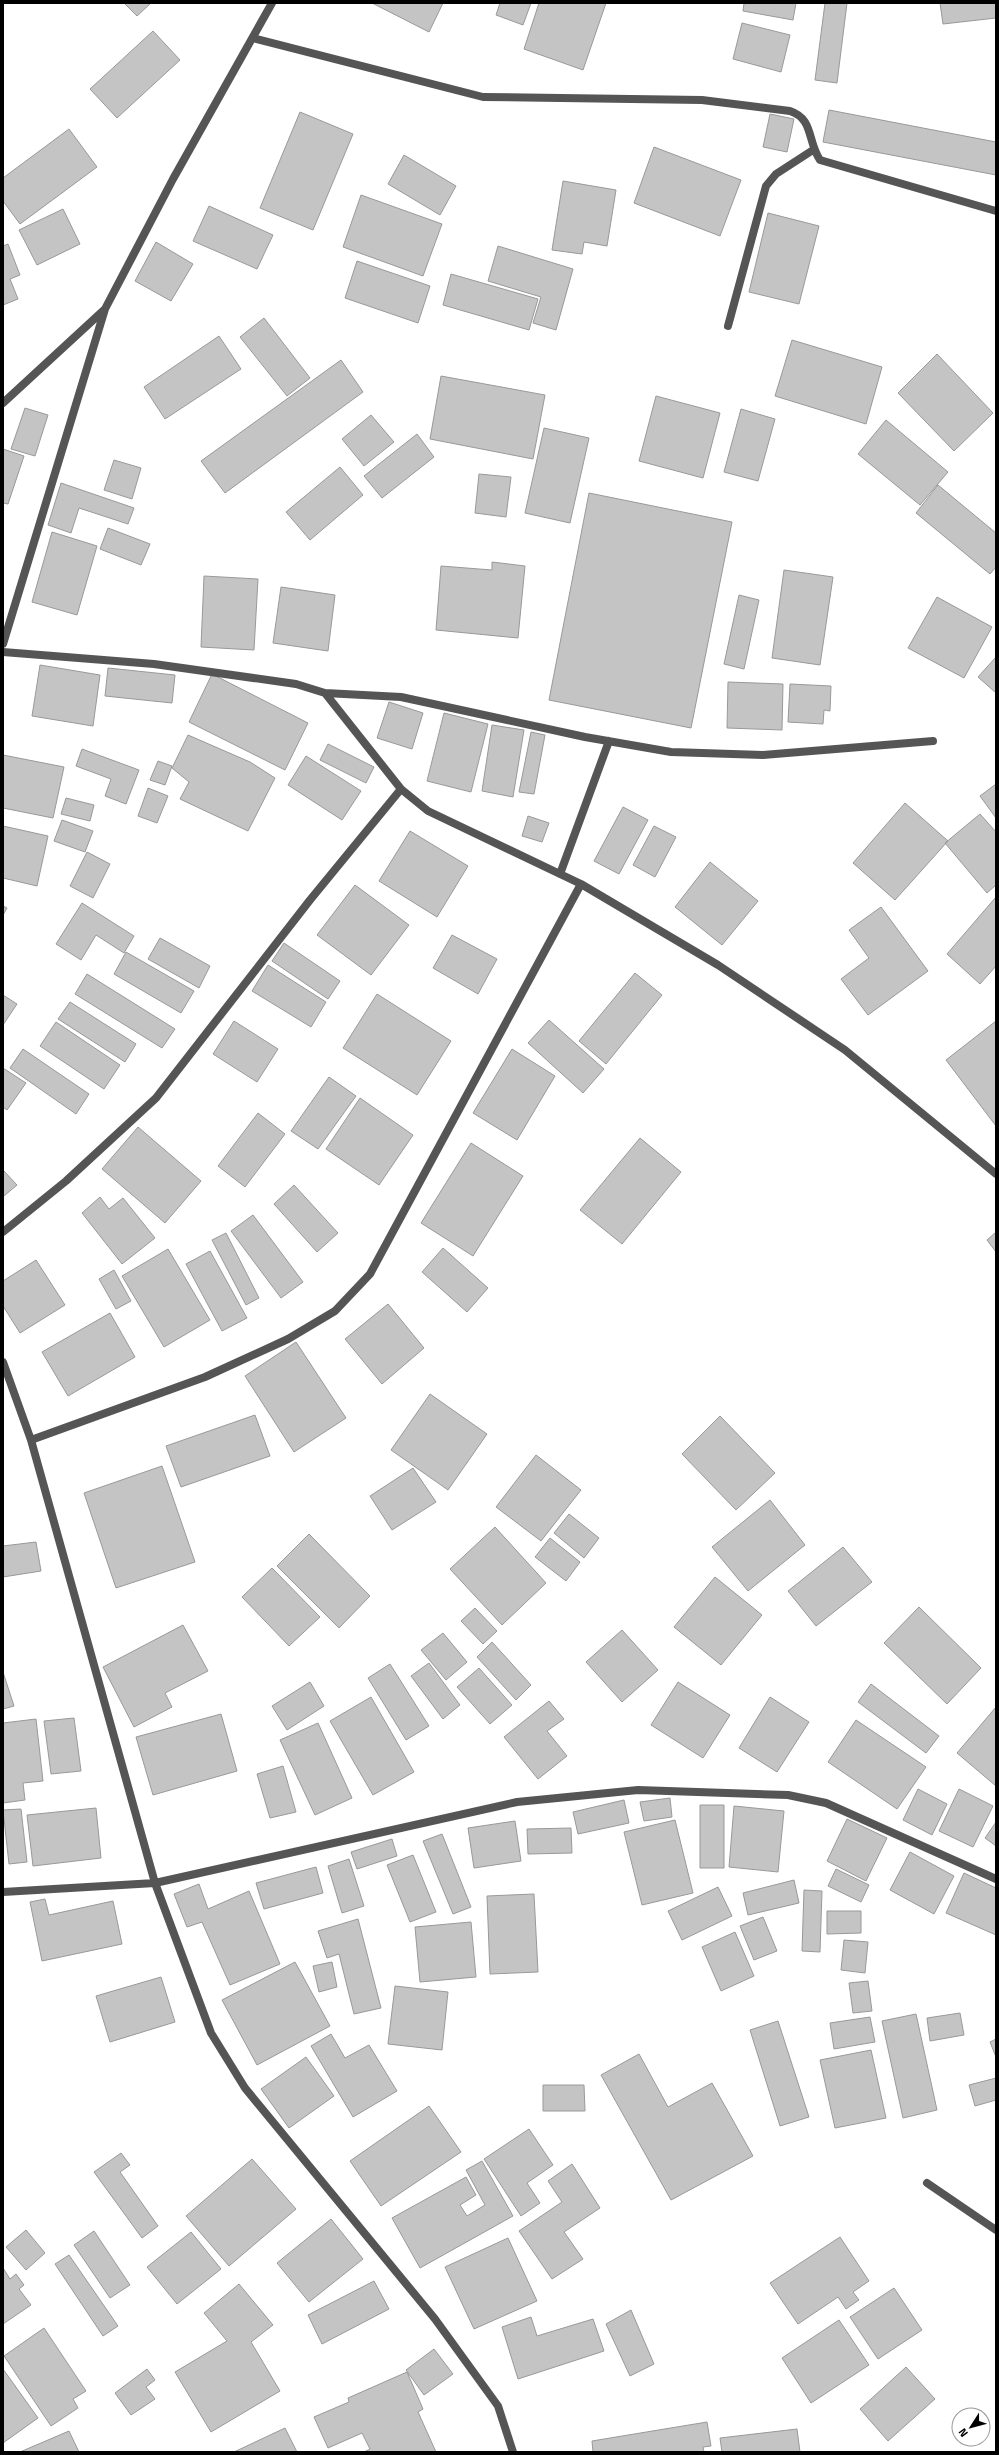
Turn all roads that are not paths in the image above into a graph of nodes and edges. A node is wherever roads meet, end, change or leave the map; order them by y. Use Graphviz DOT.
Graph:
graph roads {
  1 [pos="272,3"];
  2 [pos="253,38"];
  3 [pos="813,150"];
  4 [pos="996,210"];
  5 [pos="105,309"];
  6 [pos="728,326"];
  7 [pos="3,403"];
  8 [pos="3,644"];
  9 [pos="3,652"];
  10 [pos="325,693"];
  11 [pos="609,741"];
  12 [pos="933,741"];
  13 [pos="401,789"];
  14 [pos="560,874"];
  15 [pos="581,884"];
  16 [pos="996,1174"];
  17 [pos="3,1232"];
  18 [pos="3,1362"];
  19 [pos="31,1440"];
  20 [pos="996,1879"];
  21 [pos="155,1883"];
  22 [pos="3,1892"];
  23 [pos="927,2183"];
  24 [pos="996,2230"];
  25 [pos="514,2452"];
  1 -- 2 [label="street"];
  2 -- 3 [label="street"];
  2 -- 5 [label="street"];
  3 -- 4 [label="street"];
  3 -- 6 [label="street"];
  5 -- 7 [label="street"];
  5 -- 8 [label="street"];
  9 -- 10 [label="street"];
  10 -- 11 [label="street"];
  10 -- 13 [label="street"];
  11 -- 12 [label="street"];
  11 -- 14 [label="street"];
  13 -- 14 [label="street"];
  13 -- 17 [label="street"];
  14 -- 15 [label="street"];
  15 -- 16 [label="street"];
  15 -- 19 [label="street"];
  18 -- 19 [label="street"];
  19 -- 21 [label="street"];
  20 -- 21 [label="street"];
  21 -- 22 [label="street"];
  21 -- 25 [label="street"];
  23 -- 24 [label="street"];
}
